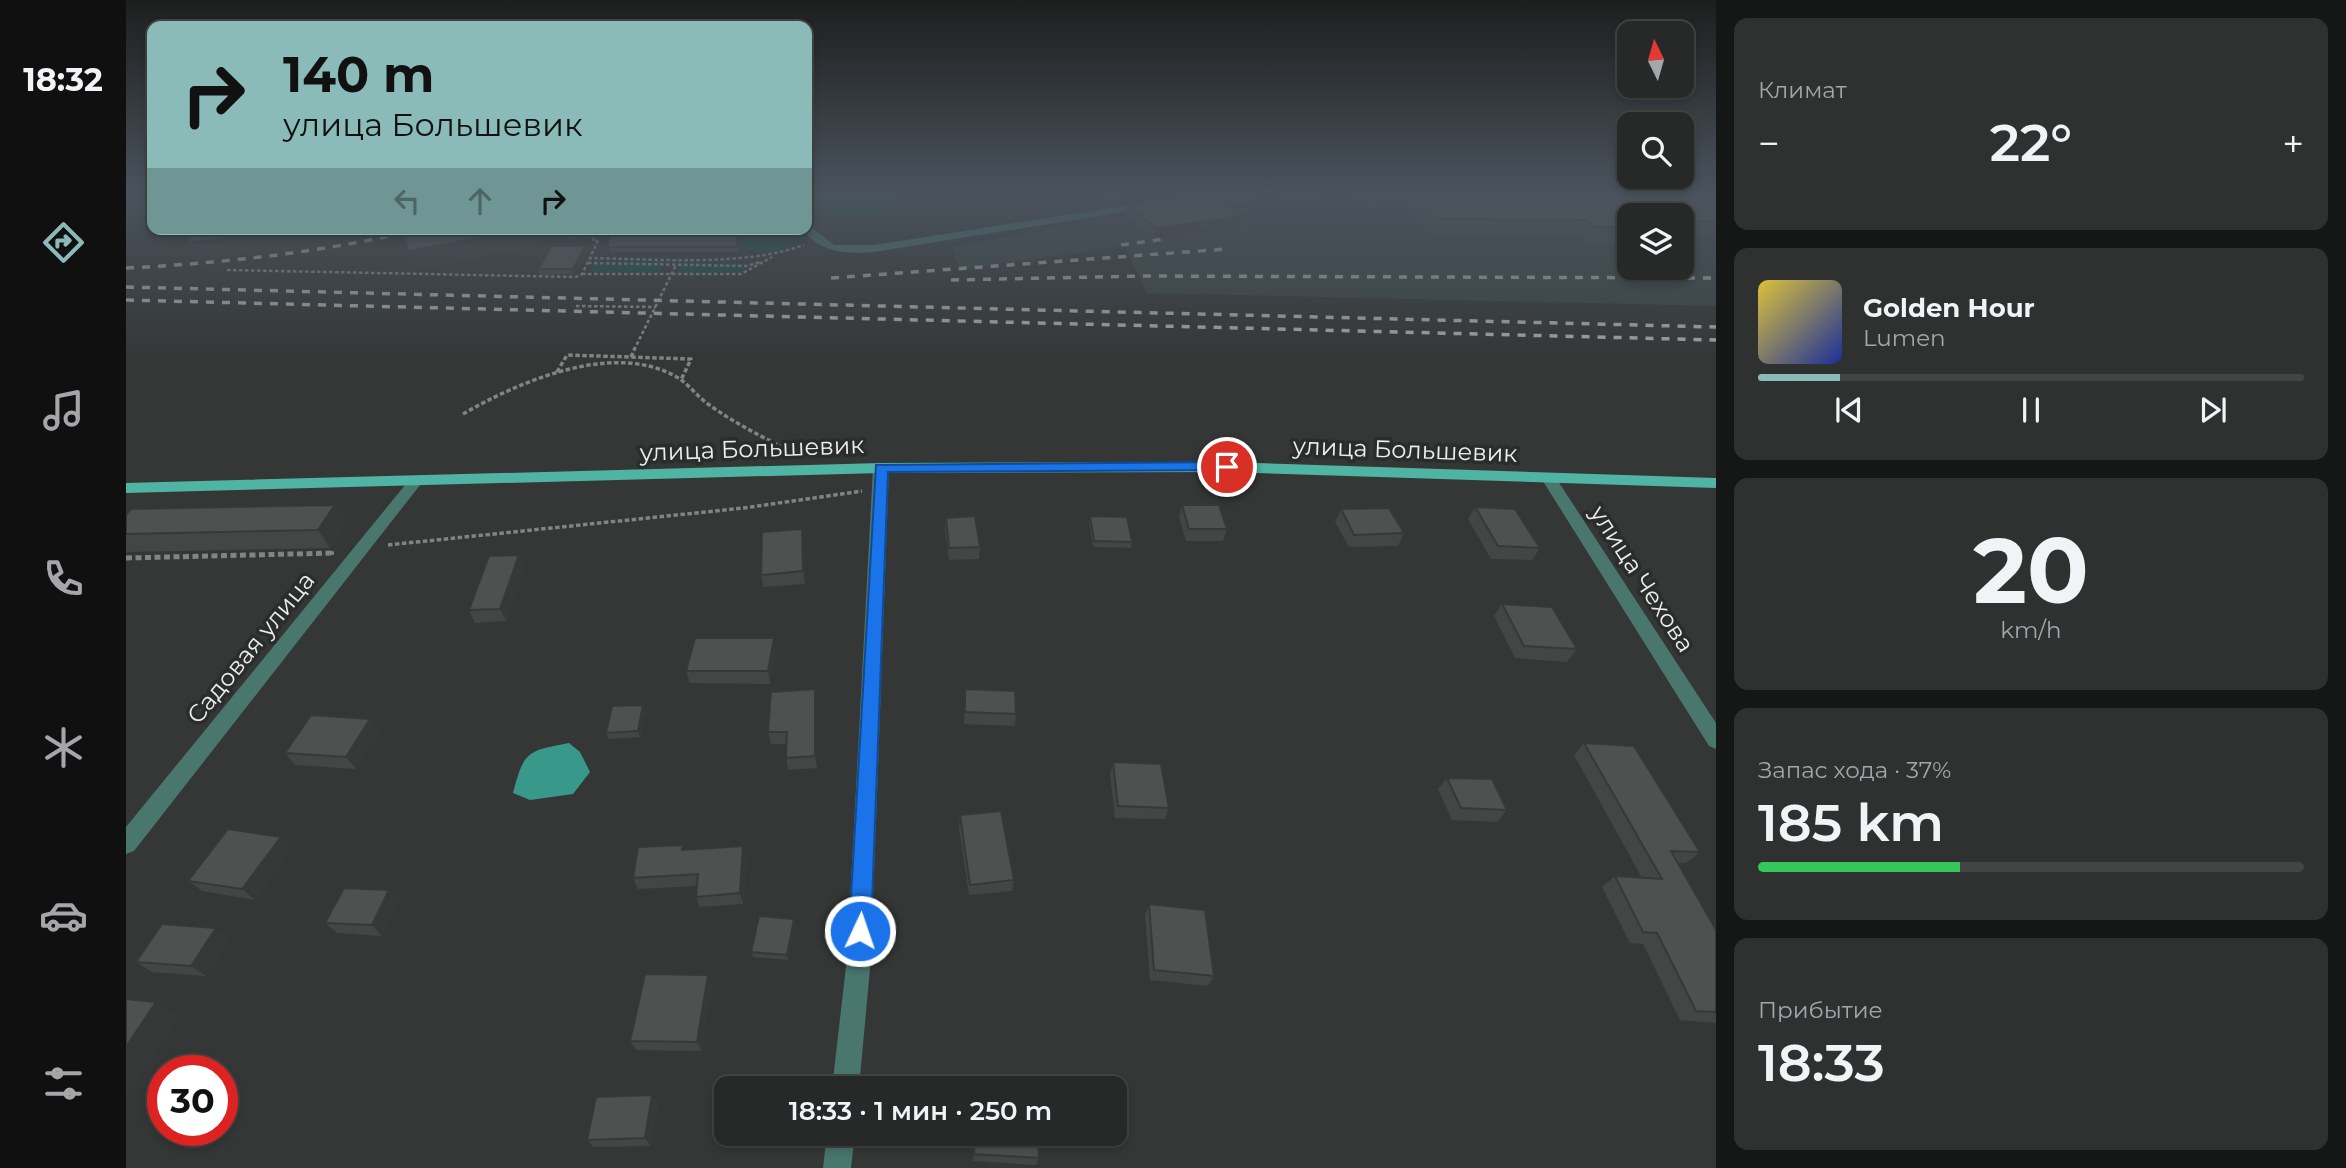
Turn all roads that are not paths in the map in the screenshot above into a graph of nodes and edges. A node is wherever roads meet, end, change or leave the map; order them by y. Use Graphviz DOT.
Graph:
graph roads {
  1 [pos="881,478"];
  2 [pos="1549,478"];
  3 [pos="415,482"];
  4 [pos="1716,483"];
  5 [pos="126,488"];
  6 [pos="1716,740"];
  7 [pos="126,844"];
  8 [pos="846,1076"];
  9 [pos="840,1146"];
  10 [pos="837,1168"];
  1 -- 2 [label="main road, улица Большевик"];
  1 -- 3 [label="main road, улица Большевик"];
  1 -- 8 [label="street"];
  2 -- 4 [label="main road, улица Большевик"];
  2 -- 6 [label="street, улица Чехова"];
  3 -- 5 [label="main road, улица Большевик"];
  3 -- 7 [label="street, Садовая улица"];
  9 -- 10 [label="street"];
}
